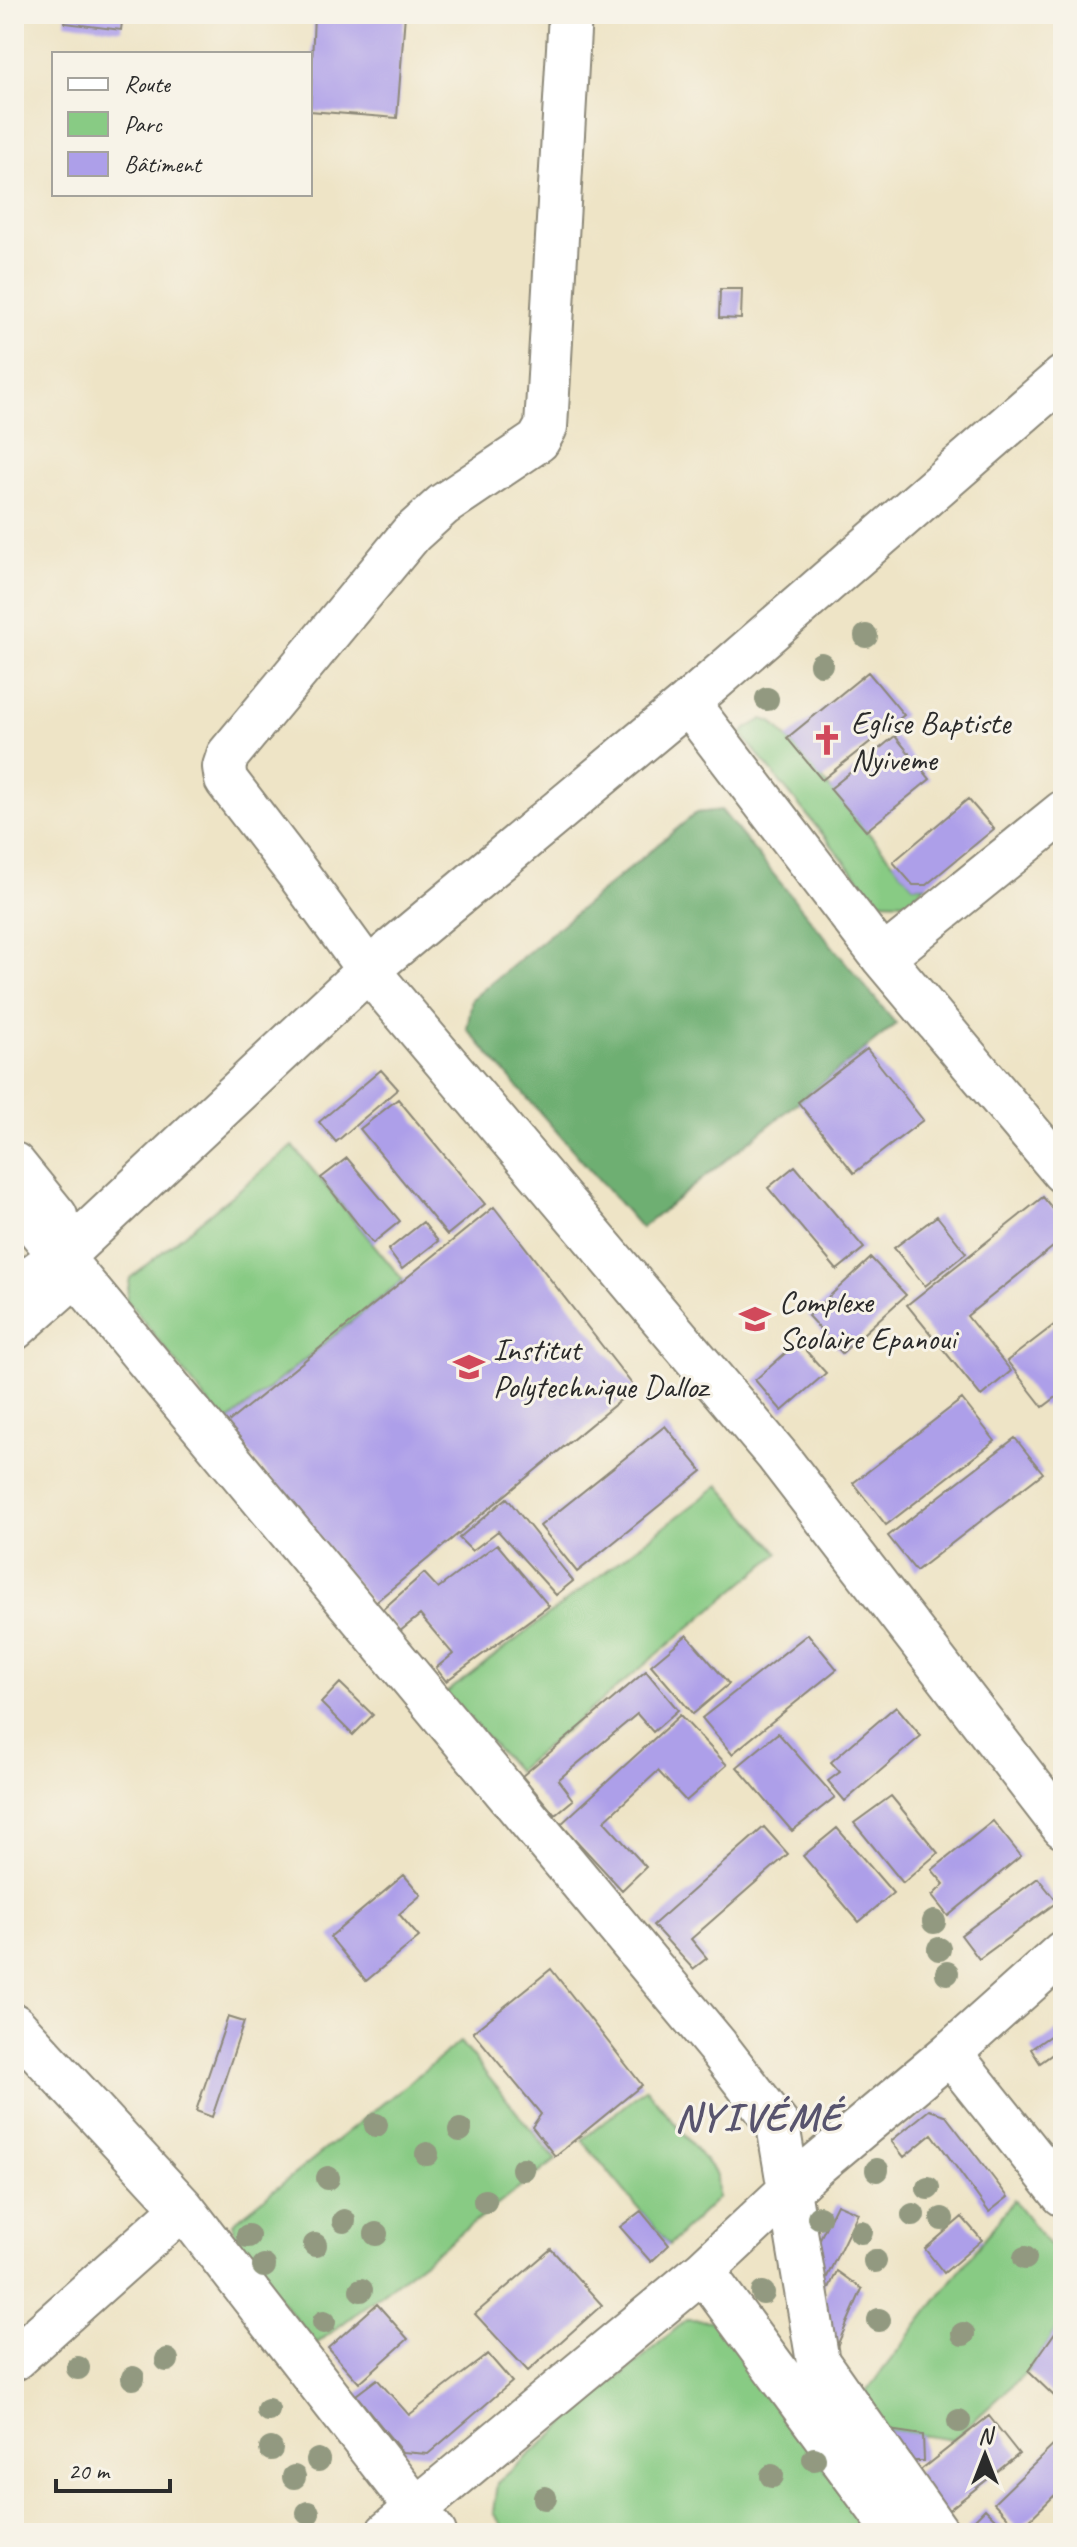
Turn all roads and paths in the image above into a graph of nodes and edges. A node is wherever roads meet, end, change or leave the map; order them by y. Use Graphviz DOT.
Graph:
graph roads {
  1 [pos="570,14"];
  2 [pos="1063,377"];
  3 [pos="688,703"];
  4 [pos="1063,812"];
  5 [pos="883,958"];
  6 [pos="368,970"];
  7 [pos="14,1164"];
  8 [pos="1063,1172"];
  9 [pos="14,1200"];
  10 [pos="77,1258"];
  11 [pos="14,1290"];
  12 [pos="14,1329"];
  13 [pos="1063,1827"];
  14 [pos="1063,1952"];
  15 [pos="14,2025"];
  16 [pos="950,2053"];
  17 [pos="815,2166"];
  18 [pos="1063,2195"];
  19 [pos="183,2208"];
  20 [pos="703,2271"];
  21 [pos="14,2359"];
  22 [pos="412,2525"];
  23 [pos="896,2533"];
  24 [pos="938,2533"];
  1 -- 6 [label="street"];
  2 -- 3 [label="street"];
  3 -- 5 [label="street"];
  3 -- 6 [label="street"];
  4 -- 5 [label="street"];
  5 -- 8 [label="street"];
  6 -- 10 [label="street"];
  6 -- 13 [label="street"];
  7 -- 10 [label="street"];
  9 -- 10 [label="street"];
  10 -- 11 [label="street"];
  10 -- 12 [label="street"];
  10 -- 17 [label="street"];
  10 -- 24 [label="street"];
  14 -- 16 [label="street"];
  15 -- 19 [label="street"];
  16 -- 17 [label="street"];
  16 -- 18 [label="street"];
  17 -- 20 [label="street"];
  19 -- 21 [label="street"];
  19 -- 22 [label="street"];
  20 -- 22 [label="street"];
  20 -- 23 [label="street"];
}
